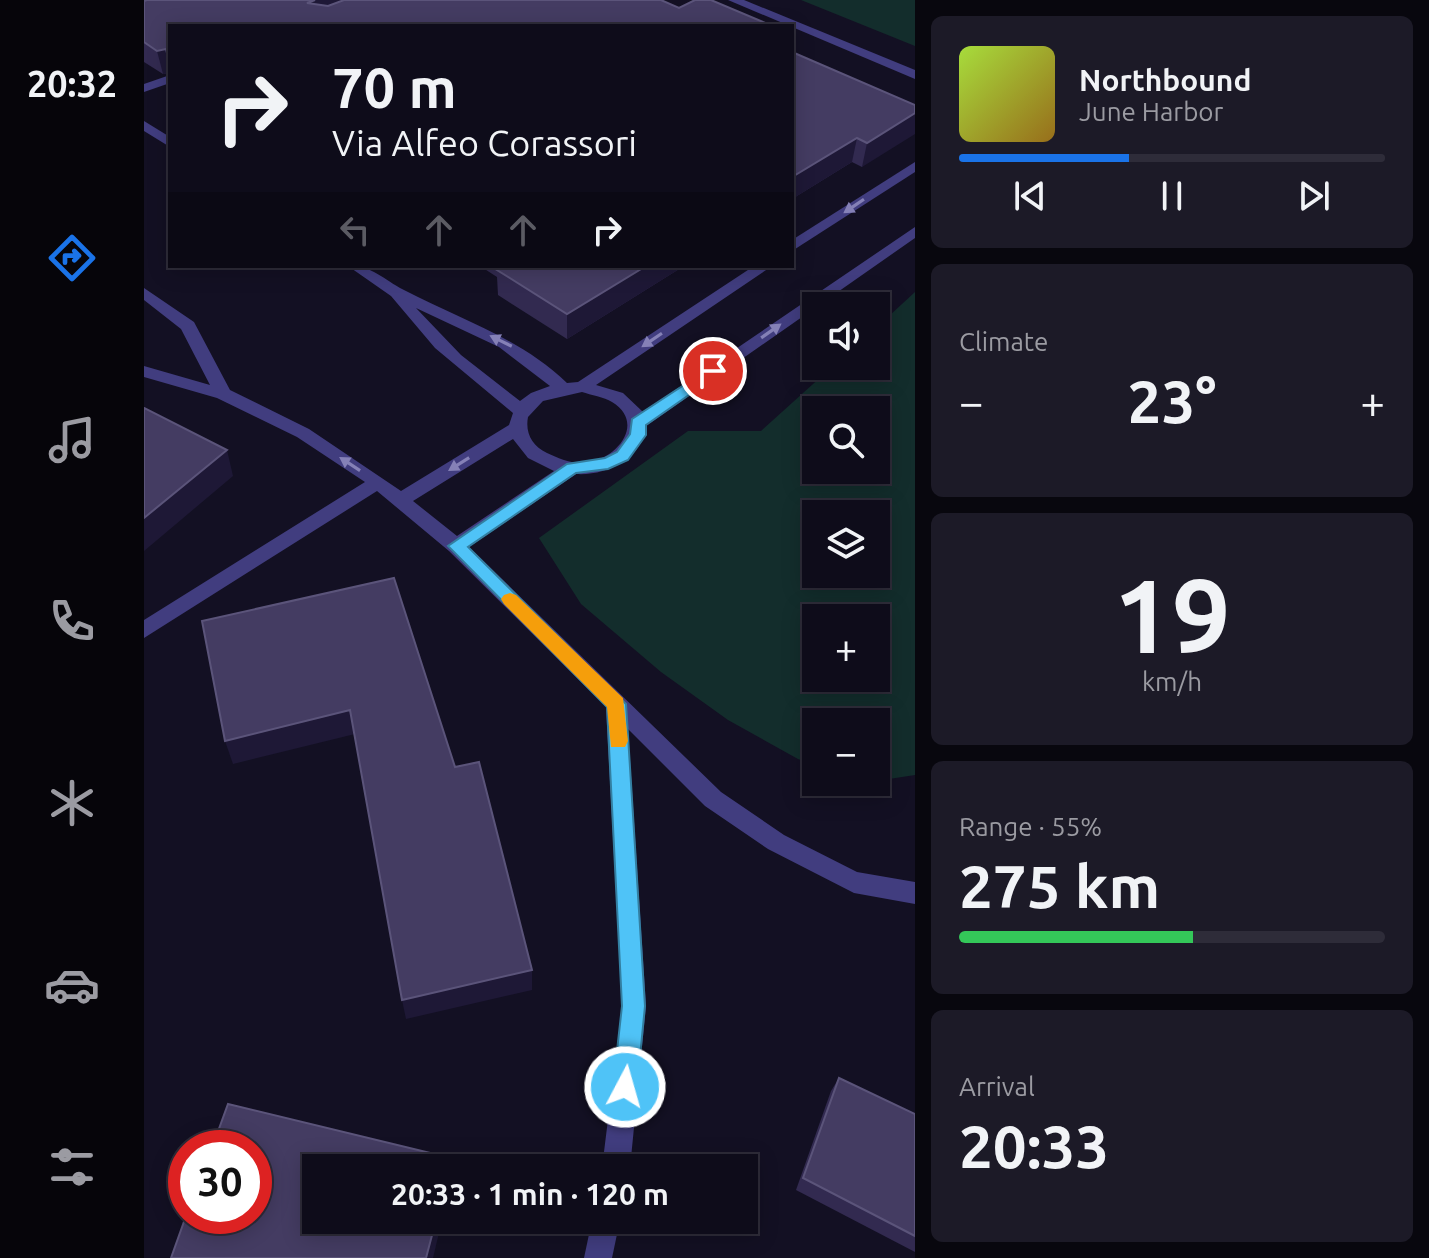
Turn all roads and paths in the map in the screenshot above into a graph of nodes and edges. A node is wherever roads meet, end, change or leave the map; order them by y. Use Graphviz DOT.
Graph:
graph roads {
  1 [pos="734,0"];
  2 [pos="792,24"];
  3 [pos="794,25"];
  4 [pos="915,75"];
  5 [pos="168,80"];
  6 [pos="144,88"];
  7 [pos="144,125"];
  8 [pos="168,142"];
  9 [pos="915,166"];
  10 [pos="915,231"];
  11 [pos="794,246"];
  12 [pos="359,268"];
  13 [pos="761,268"];
  14 [pos="395,292"];
  15 [pos="144,293"];
  16 [pos="144,371"];
  17 [pos="582,387"];
  18 [pos="562,388"];
  19 [pos="223,394"];
  20 [pos="520,419"];
  21 [pos="638,423"];
  22 [pos="572,468"];
  23 [pos="378,482"];
  24 [pos="400,500"];
  25 [pos="456,546"];
  26 [pos="144,630"];
  27 [pos="616,704"];
  28 [pos="915,893"];
  29 [pos="618,1154"];
  30 [pos="603,1234"];
  31 [pos="598,1258"];
  1 -- 2 [label="street"];
  3 -- 4 [label="street"];
  5 -- 6 [label="street"];
  7 -- 8 [label="street"];
  9 -- 11 [label="street, one-way"];
  21 -- 10 [label="street, one-way"];
  12 -- 14 [label="street"];
  13 -- 17 [label="street, one-way"];
  18 -- 14 [label="street, one-way"];
  14 -- 20 [label="street"];
  15 -- 19 [label="street"];
  16 -- 19 [label="street"];
  17 -- 18 [label="street"];
  17 -- 21 [label="street"];
  18 -- 20 [label="street"];
  23 -- 19 [label="street, one-way"];
  20 -- 22 [label="street"];
  20 -- 24 [label="street, one-way"];
  21 -- 22 [label="street"];
  22 -- 25 [label="street"];
  23 -- 24 [label="street"];
  23 -- 26 [label="street"];
  24 -- 25 [label="street"];
  25 -- 27 [label="street"];
  27 -- 28 [label="street"];
  27 -- 29 [label="street"];
  30 -- 31 [label="street"];
}
